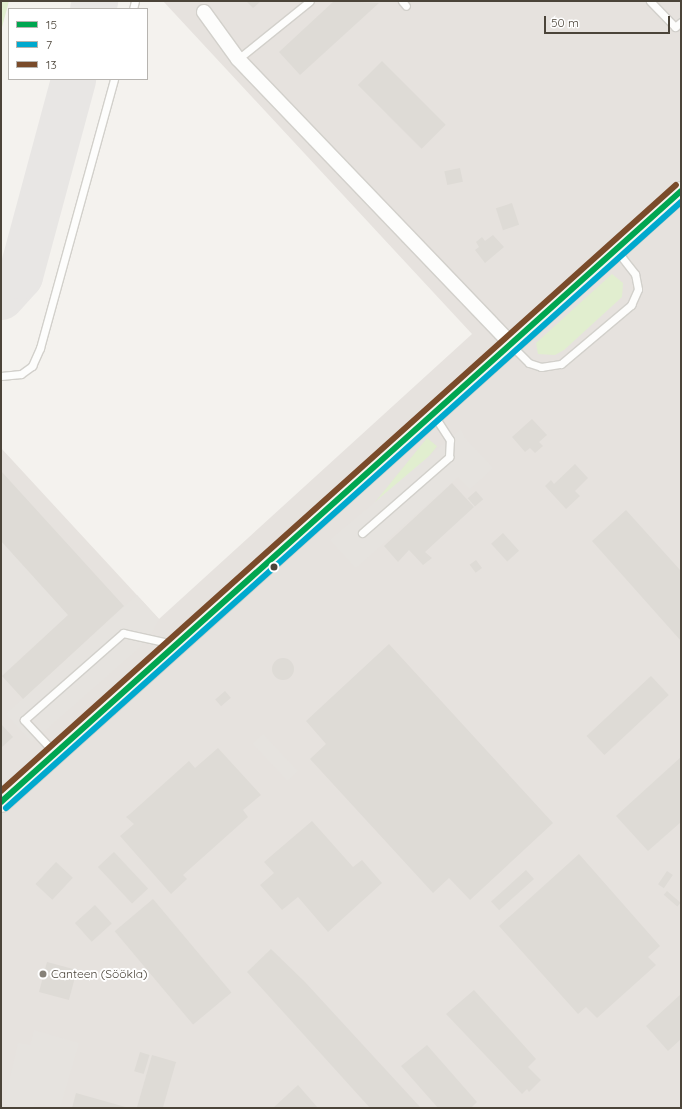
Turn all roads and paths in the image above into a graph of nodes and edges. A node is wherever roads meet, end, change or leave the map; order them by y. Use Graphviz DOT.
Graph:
graph roads {
  1 [pos="310,1"];
  2 [pos="650,1"];
  3 [pos="204,12"];
  4 [pos="681,22"];
  5 [pos="238,59"];
  6 [pos="114,80"];
  7 [pos="681,192"];
  8 [pos="616,250"];
  9 [pos="511,344"];
  10 [pos="1,376"];
  11 [pos="433,414"];
  12 [pos="362,533"];
  13 [pos="175,645"];
  14 [pos="54,753"];
  15 [pos="1,802"];
  1 -- 5 [label="lane"];
  2 -- 4 [label="lane"];
  3 -- 5 [label="street"];
  5 -- 9 [label="street"];
  6 -- 10 [label="lane"];
  7 -- 8 [label="main road"];
  8 -- 9 [label="main road"];
  8 -- 9 [label="lane"];
  9 -- 11 [label="main road"];
  11 -- 12 [label="lane"];
  11 -- 13 [label="main road"];
  13 -- 14 [label="main road"];
  13 -- 14 [label="lane"];
  14 -- 15 [label="main road"];
}
